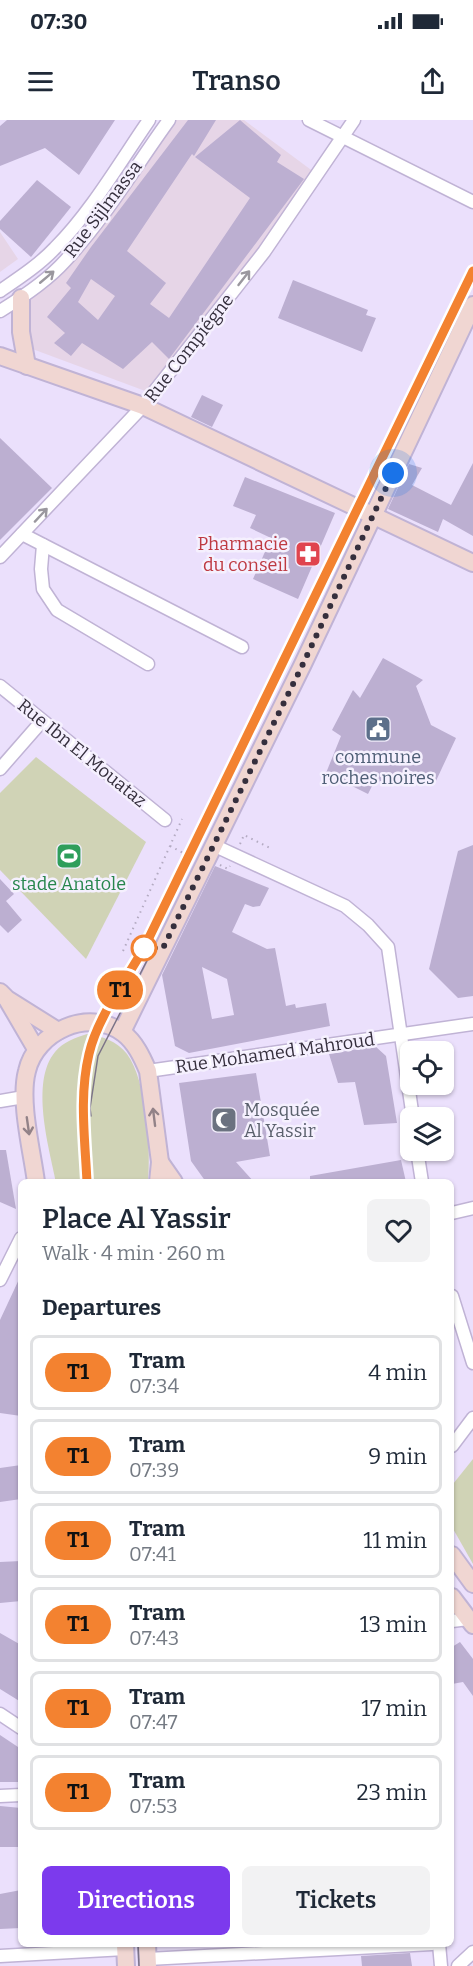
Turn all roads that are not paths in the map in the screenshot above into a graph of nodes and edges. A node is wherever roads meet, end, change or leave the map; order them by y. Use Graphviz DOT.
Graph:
graph roads {
  1 [pos="149,120"];
  2 [pos="169,120"];
  3 [pos="309,120"];
  4 [pos="354,120"];
  5 [pos="343,136"];
  6 [pos="473,202"];
  7 [pos="0,291"];
  8 [pos="21,298"];
  9 [pos="473,305"];
  10 [pos="0,311"];
  11 [pos="0,356"];
  12 [pos="27,366"];
  13 [pos="143,406"];
  14 [pos="372,515"];
  15 [pos="22,534"];
  16 [pos="43,545"];
  17 [pos="0,557"];
  18 [pos="473,563"];
  19 [pos="242,647"];
  20 [pos="148,664"];
  21 [pos="0,686"];
  22 [pos="42,721"];
  23 [pos="0,769"];
  24 [pos="165,820"];
  25 [pos="213,845"];
  26 [pos="4,996"];
  27 [pos="473,1024"];
  28 [pos="58,1031"];
  29 [pos="122,1032"];
  30 [pos="402,1034"];
  31 [pos="36,1049"];
  32 [pos="148,1071"];
  33 [pos="24,1097"];
  34 [pos="0,1101"];
  35 [pos="412,1107"];
  36 [pos="419,1161"];
  37 [pos="159,1162"];
  38 [pos="36,1179"];
  39 [pos="158,1179"];
  40 [pos="172,1179"];
  41 [pos="422,1179"];
  42 [pos="473,1208"];
  43 [pos="454,1213"];
  44 [pos="18,1244"];
  45 [pos="0,1280"];
  46 [pos="454,1302"];
  47 [pos="473,1363"];
  48 [pos="473,1418"];
  49 [pos="454,1443"];
  50 [pos="454,1558"];
  51 [pos="473,1584"];
  52 [pos="454,1601"];
  53 [pos="464,1622"];
  54 [pos="0,1714"];
  55 [pos="18,1726"];
  56 [pos="18,1795"];
  57 [pos="0,1796"];
  58 [pos="361,1947"];
  59 [pos="439,1947"];
  60 [pos="473,1952"];
  61 [pos="125,1953"];
  62 [pos="0,1956"];
  63 [pos="147,1956"];
  64 [pos="441,1966"];
  65 [pos="458,1966"];
  1 -- 7 [label="street, Rue Sijlmassa"];
  8 -- 2 [label="street, Rue Sijlmassa, one-way"];
  3 -- 5 [label="street"];
  4 -- 5 [label="street, Rue Compiégne"];
  5 -- 6 [label="street"];
  13 -- 5 [label="street, Rue Compiégne, one-way"];
  8 -- 10 [label="street, Rue Sijlmassa"];
  8 -- 12 [label="street"];
  9 -- 14 [label="street"];
  11 -- 12 [label="street"];
  12 -- 13 [label="street"];
  13 -- 14 [label="street"];
  15 -- 13 [label="street, Rue Compiégne, one-way"];
  14 -- 18 [label="street"];
  14 -- 25 [label="street"];
  15 -- 16 [label="street"];
  15 -- 17 [label="street, Rue Compiégne"];
  16 -- 19 [label="street"];
  16 -- 20 [label="street"];
  21 -- 22 [label="street, Rue Ibn El Mouataz"];
  22 -- 23 [label="street"];
  22 -- 24 [label="street, Rue Ibn El Mouataz"];
  25 -- 29 [label="street"];
  25 -- 30 [label="street"];
  26 -- 28 [label="street"];
  26 -- 31 [label="street"];
  27 -- 30 [label="street, Rue Mohamed Mahroud"];
  28 -- 29 [label="street"];
  28 -- 31 [label="street"];
  29 -- 32 [label="street"];
  30 -- 32 [label="street, Rue Mohamed Mahroud"];
  30 -- 35 [label="street"];
  31 -- 33 [label="street"];
  37 -- 32 [label="street, one-way"];
  33 -- 34 [label="street"];
  33 -- 38 [label="street, one-way"];
  36 -- 41 [label="street"];
  37 -- 39 [label="street"];
  37 -- 40 [label="street"];
  42 -- 43 [label="street"];
  44 -- 45 [label="street"];
  46 -- 47 [label="street"];
  48 -- 49 [label="street"];
  50 -- 51 [label="street"];
  52 -- 53 [label="street"];
  54 -- 55 [label="street"];
  56 -- 57 [label="street"];
  58 -- 63 [label="street"];
  59 -- 64 [label="street"];
  60 -- 65 [label="street"];
  61 -- 62 [label="street"];
}
